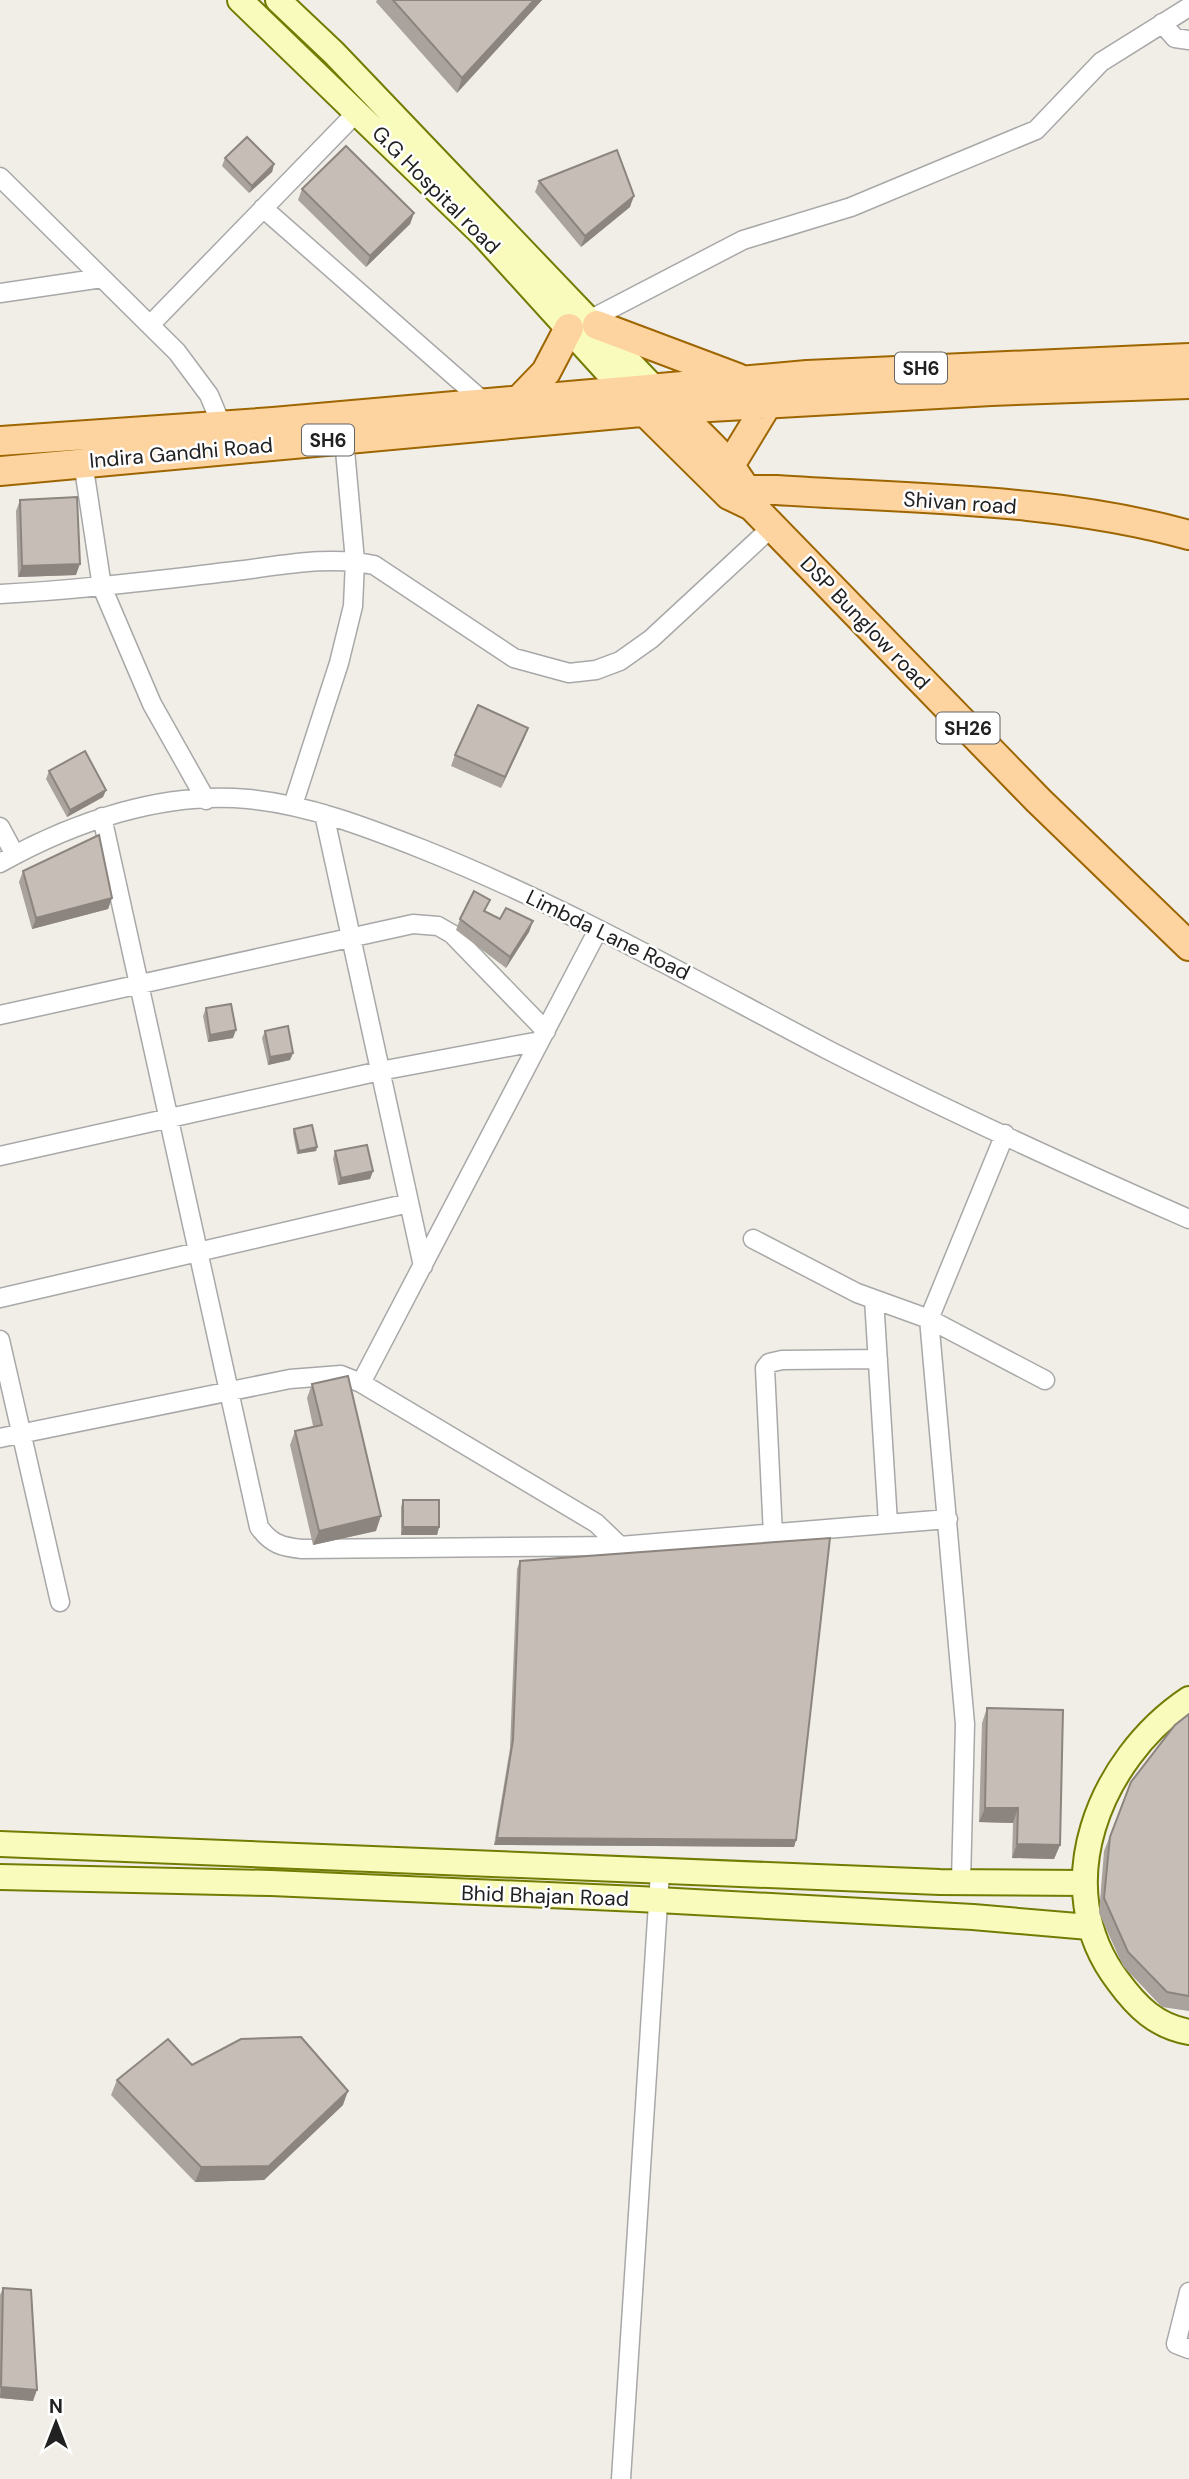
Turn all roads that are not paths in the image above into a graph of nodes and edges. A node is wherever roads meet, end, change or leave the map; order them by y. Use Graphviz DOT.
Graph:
graph roads {
  1 [pos="240,0"];
  2 [pos="278,0"];
  3 [pos="1189,7"];
  4 [pos="1162,23"];
  5 [pos="1189,40"];
  6 [pos="334,53"];
  7 [pos="317,73"];
  8 [pos="358,111"];
  9 [pos="0,177"];
  10 [pos="263,208"];
  11 [pos="103,278"];
  12 [pos="0,293"];
  13 [pos="586,324"];
  14 [pos="150,325"];
  15 [pos="1189,358"];
  16 [pos="743,380"];
  17 [pos="1189,384"];
  18 [pos="623,389"];
  19 [pos="521,398"];
  20 [pos="484,402"];
  21 [pos="768,403"];
  22 [pos="657,405"];
  23 [pos="222,426"];
  24 [pos="344,439"];
  25 [pos="0,442"];
  26 [pos="83,463"];
  27 [pos="729,467"];
  28 [pos="0,471"];
  29 [pos="743,497"];
  30 [pos="772,527"];
  31 [pos="1189,535"];
  32 [pos="355,561"];
  33 [pos="102,587"];
  34 [pos="0,594"];
  35 [pos="206,800"];
  36 [pos="293,805"];
  37 [pos="324,814"];
  38 [pos="102,817"];
  39 [pos="0,827"];
  40 [pos="7,859"];
  41 [pos="598,930"];
  42 [pos="351,939"];
  43 [pos="1189,946"];
  44 [pos="139,984"];
  45 [pos="0,1015"];
  46 [pos="543,1036"];
  47 [pos="380,1072"];
  48 [pos="169,1118"];
  49 [pos="1004,1134"];
  50 [pos="0,1156"];
  51 [pos="409,1203"];
  52 [pos="1189,1219"];
  53 [pos="753,1239"];
  54 [pos="199,1253"];
  55 [pos="423,1266"];
  56 [pos="0,1298"];
  57 [pos="874,1299"];
  58 [pos="929,1319"];
  59 [pos="0,1340"];
  60 [pos="878,1359"];
  61 [pos="1045,1380"];
  62 [pos="361,1384"];
  63 [pos="229,1392"];
  64 [pos="21,1434"];
  65 [pos="0,1438"];
  66 [pos="948,1519"];
  67 [pos="888,1523"];
  68 [pos="773,1535"];
  69 [pos="620,1546"];
  70 [pos="60,1602"];
  71 [pos="1189,1699"];
  72 [pos="0,1844"];
  73 [pos="660,1872"];
  74 [pos="0,1877"];
  75 [pos="961,1882"];
  76 [pos="1084,1883"];
  77 [pos="659,1900"];
  78 [pos="1089,1927"];
  79 [pos="1189,2032"];
  80 [pos="1188,2300"];
  81 [pos="1182,2347"];
  82 [pos="621,2479"];
  1 -- 7 [label="main road, G.G Hospital road"];
  2 -- 6 [label="main road, G.G Hospital road"];
  3 -- 4 [label="street"];
  4 -- 5 [label="street"];
  4 -- 13 [label="street"];
  6 -- 7 [label="main road"];
  6 -- 13 [label="main road, G.G Hospital road"];
  7 -- 8 [label="main road, G.G Hospital road"];
  8 -- 10 [label="street"];
  8 -- 13 [label="main road, G.G Hospital road"];
  9 -- 11 [label="street"];
  10 -- 14 [label="street"];
  10 -- 20 [label="street"];
  11 -- 12 [label="street"];
  11 -- 14 [label="street"];
  13 -- 16 [label="main road"];
  13 -- 18 [label="main road, G.G Hospital road"];
  13 -- 19 [label="main road"];
  13 -- 22 [label="main road, G.G Hospital road"];
  14 -- 23 [label="street"];
  15 -- 16 [label="main road, SH6"];
  16 -- 22 [label="main road, SH6"];
  17 -- 21 [label="main road, SH6"];
  18 -- 19 [label="main road, Indira Gandhi Road / SH6"];
  18 -- 22 [label="main road, DSP Bunglow road / SH26"];
  19 -- 20 [label="main road, Indira Gandhi Road / SH6"];
  20 -- 23 [label="main road, Indira Gandhi Road / SH6"];
  21 -- 22 [label="main road, SH6"];
  21 -- 27 [label="main road"];
  22 -- 24 [label="main road, Indira Gandhi Road / SH6"];
  22 -- 27 [label="main road, DSP Bunglow road / SH26"];
  22 -- 29 [label="main road, DSP Bunglow road / SH26"];
  23 -- 25 [label="main road, Indira Gandhi Road / SH6"];
  24 -- 26 [label="main road, Indira Gandhi Road / SH6"];
  24 -- 32 [label="street"];
  26 -- 28 [label="main road, Indira Gandhi Road / SH6"];
  26 -- 33 [label="street"];
  27 -- 29 [label="main road, DSP Bunglow road / SH26"];
  29 -- 30 [label="main road, DSP Bunglow road / SH26"];
  29 -- 31 [label="main road, Shivan road"];
  30 -- 32 [label="street"];
  30 -- 43 [label="main road, DSP Bunglow road / SH26"];
  32 -- 33 [label="street"];
  32 -- 36 [label="street"];
  33 -- 34 [label="street"];
  33 -- 35 [label="street"];
  35 -- 36 [label="street, Limbda Lane Road"];
  35 -- 38 [label="street, Limbda Lane Road"];
  36 -- 37 [label="street, Limbda Lane Road"];
  37 -- 41 [label="street, Limbda Lane Road"];
  37 -- 42 [label="street"];
  38 -- 40 [label="street, Limbda Lane Road"];
  38 -- 44 [label="street"];
  39 -- 40 [label="street"];
  41 -- 46 [label="street"];
  41 -- 49 [label="street, Limbda Lane Road"];
  42 -- 44 [label="street"];
  42 -- 46 [label="street"];
  42 -- 47 [label="street"];
  44 -- 45 [label="street"];
  44 -- 48 [label="street"];
  46 -- 47 [label="street"];
  46 -- 55 [label="street"];
  47 -- 48 [label="street"];
  47 -- 51 [label="street"];
  48 -- 50 [label="street"];
  48 -- 54 [label="street"];
  49 -- 52 [label="street, Limbda Lane Road"];
  49 -- 58 [label="street"];
  51 -- 54 [label="street"];
  51 -- 55 [label="street"];
  53 -- 57 [label="street"];
  54 -- 56 [label="street"];
  54 -- 63 [label="street"];
  55 -- 62 [label="street"];
  57 -- 58 [label="street"];
  57 -- 60 [label="street"];
  58 -- 61 [label="street"];
  58 -- 66 [label="street"];
  59 -- 64 [label="street"];
  60 -- 67 [label="street"];
  60 -- 68 [label="street"];
  62 -- 63 [label="street"];
  62 -- 69 [label="street"];
  63 -- 64 [label="street"];
  63 -- 69 [label="street"];
  64 -- 65 [label="street"];
  64 -- 70 [label="street"];
  66 -- 67 [label="street"];
  66 -- 75 [label="street"];
  67 -- 68 [label="street"];
  68 -- 69 [label="street"];
  71 -- 76 [label="main road"];
  72 -- 73 [label="main road, Bhid Bhajan Road"];
  73 -- 75 [label="main road, Bhid Bhajan Road"];
  73 -- 77 [label="street"];
  74 -- 77 [label="main road, Bhid Bhajan Road"];
  75 -- 76 [label="main road, Bhid Bhajan Road"];
  76 -- 78 [label="main road"];
  77 -- 78 [label="main road, Bhid Bhajan Road"];
  77 -- 82 [label="street"];
  78 -- 79 [label="main road"];
  80 -- 81 [label="street"];
}
